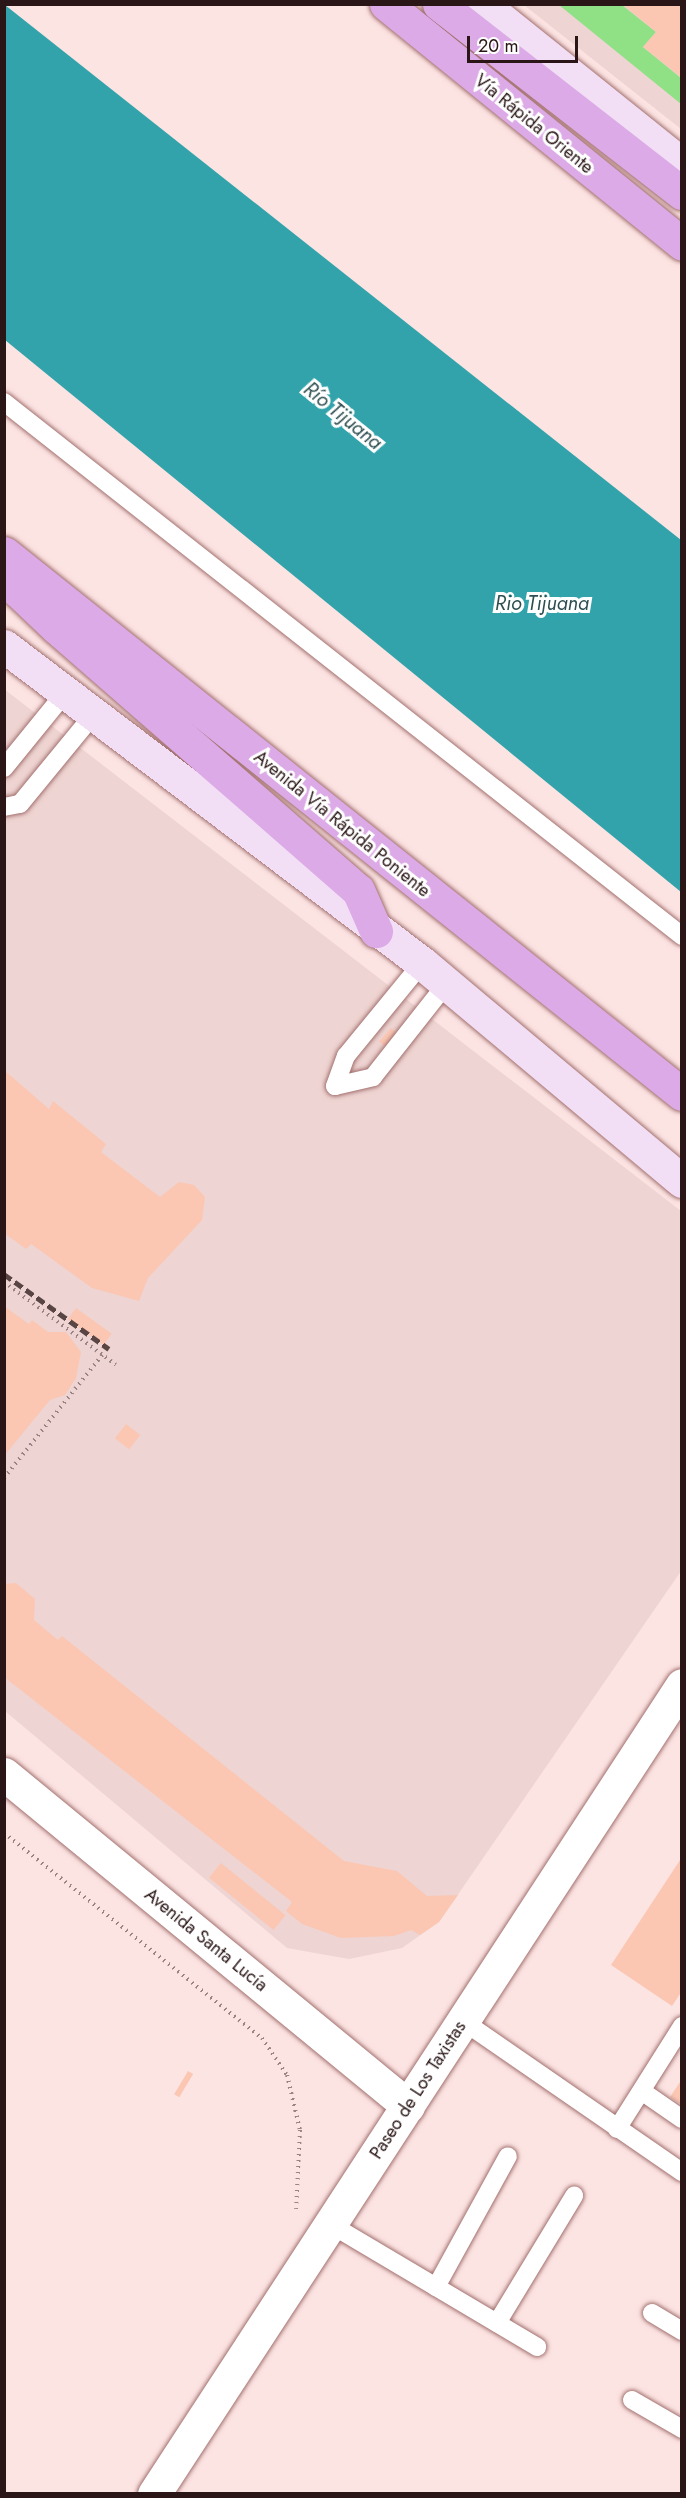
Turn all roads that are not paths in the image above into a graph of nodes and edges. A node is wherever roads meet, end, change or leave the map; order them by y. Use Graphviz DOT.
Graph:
graph roads {
  1 [pos="386,4"];
  2 [pos="439,4"];
  3 [pos="482,4"];
  4 [pos="681,164"];
  5 [pos="681,193"];
  6 [pos="681,244"];
  7 [pos="4,402"];
  8 [pos="4,553"];
  9 [pos="4,646"];
  10 [pos="65,693"];
  11 [pos="93,715"];
  12 [pos="4,768"];
  13 [pos="4,807"];
  14 [pos="376,931"];
  15 [pos="681,936"];
  16 [pos="422,963"];
  17 [pos="447,983"];
  18 [pos="681,1094"];
  19 [pos="681,1181"];
  20 [pos="681,1685"];
  21 [pos="4,1774"];
  22 [pos="463,2021"];
  23 [pos="681,2026"];
  24 [pos="643,2092"];
  25 [pos="408,2106"];
  26 [pos="681,2119"];
  27 [pos="617,2129"];
  28 [pos="508,2156"];
  29 [pos="681,2172"];
  30 [pos="574,2196"];
  31 [pos="330,2224"];
  32 [pos="436,2287"];
  33 [pos="652,2313"];
  34 [pos="497,2323"];
  35 [pos="681,2331"];
  36 [pos="537,2347"];
  37 [pos="632,2400"];
  38 [pos="681,2429"];
  39 [pos="154,2493"];
  1 -- 6 [label="highway, Vía Rápida Oriente"];
  2 -- 5 [label="highway"];
  3 -- 4 [label="main road"];
  7 -- 15 [label="lane"];
  8 -- 14 [label="highway"];
  8 -- 18 [label="highway, Avenida Vía Rápida Poniente"];
  9 -- 10 [label="main road"];
  10 -- 11 [label="main road"];
  10 -- 12 [label="lane"];
  11 -- 13 [label="lane"];
  11 -- 14 [label="main road"];
  14 -- 16 [label="main road"];
  16 -- 17 [label="main road"];
  16 -- 17 [label="lane"];
  17 -- 19 [label="main road"];
  20 -- 22 [label="street, Paseo de Los Taxistas"];
  21 -- 25 [label="street, Avenida Santa Lucía"];
  22 -- 25 [label="street, Paseo de Los Taxistas"];
  22 -- 27 [label="lane"];
  23 -- 24 [label="lane"];
  24 -- 26 [label="lane"];
  24 -- 27 [label="lane"];
  25 -- 31 [label="street, Paseo de Los Taxistas"];
  27 -- 29 [label="lane"];
  28 -- 32 [label="lane"];
  30 -- 34 [label="lane"];
  31 -- 32 [label="lane"];
  31 -- 39 [label="street, Paseo de Los Taxistas"];
  32 -- 34 [label="lane"];
  33 -- 35 [label="lane"];
  34 -- 36 [label="lane"];
  37 -- 38 [label="lane"];
}
